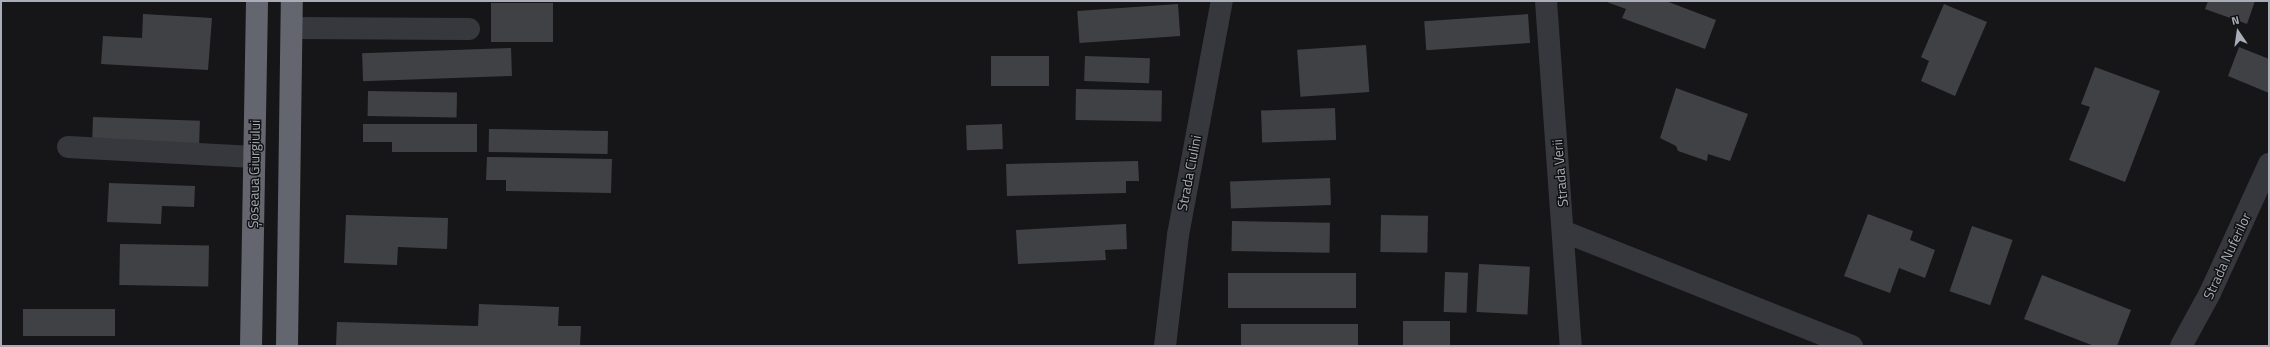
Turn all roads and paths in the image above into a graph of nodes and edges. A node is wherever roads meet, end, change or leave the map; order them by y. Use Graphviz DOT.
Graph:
graph roads {
  1 [pos="257,1"];
  2 [pos="292,1"];
  3 [pos="1222,1"];
  4 [pos="1546,1"];
  5 [pos="292,28"];
  6 [pos="469,29"];
  7 [pos="68,147"];
  8 [pos="254,157"];
  9 [pos="2269,164"];
  10 [pos="1564,232"];
  11 [pos="251,346"];
  12 [pos="287,346"];
  13 [pos="1165,346"];
  14 [pos="1572,346"];
  15 [pos="1852,346"];
  16 [pos="2181,346"];
  1 -- 8 [label="highway, Șoseaua Giurgiului"];
  2 -- 5 [label="highway"];
  3 -- 13 [label="street, Strada Ciulini"];
  4 -- 10 [label="street, Strada Verii"];
  5 -- 6 [label="street"];
  5 -- 12 [label="highway"];
  7 -- 8 [label="street"];
  8 -- 11 [label="highway, Șoseaua Giurgiului"];
  9 -- 16 [label="street, Strada Nuferilor"];
  10 -- 14 [label="street, Strada Verii"];
  10 -- 15 [label="street"];
}
